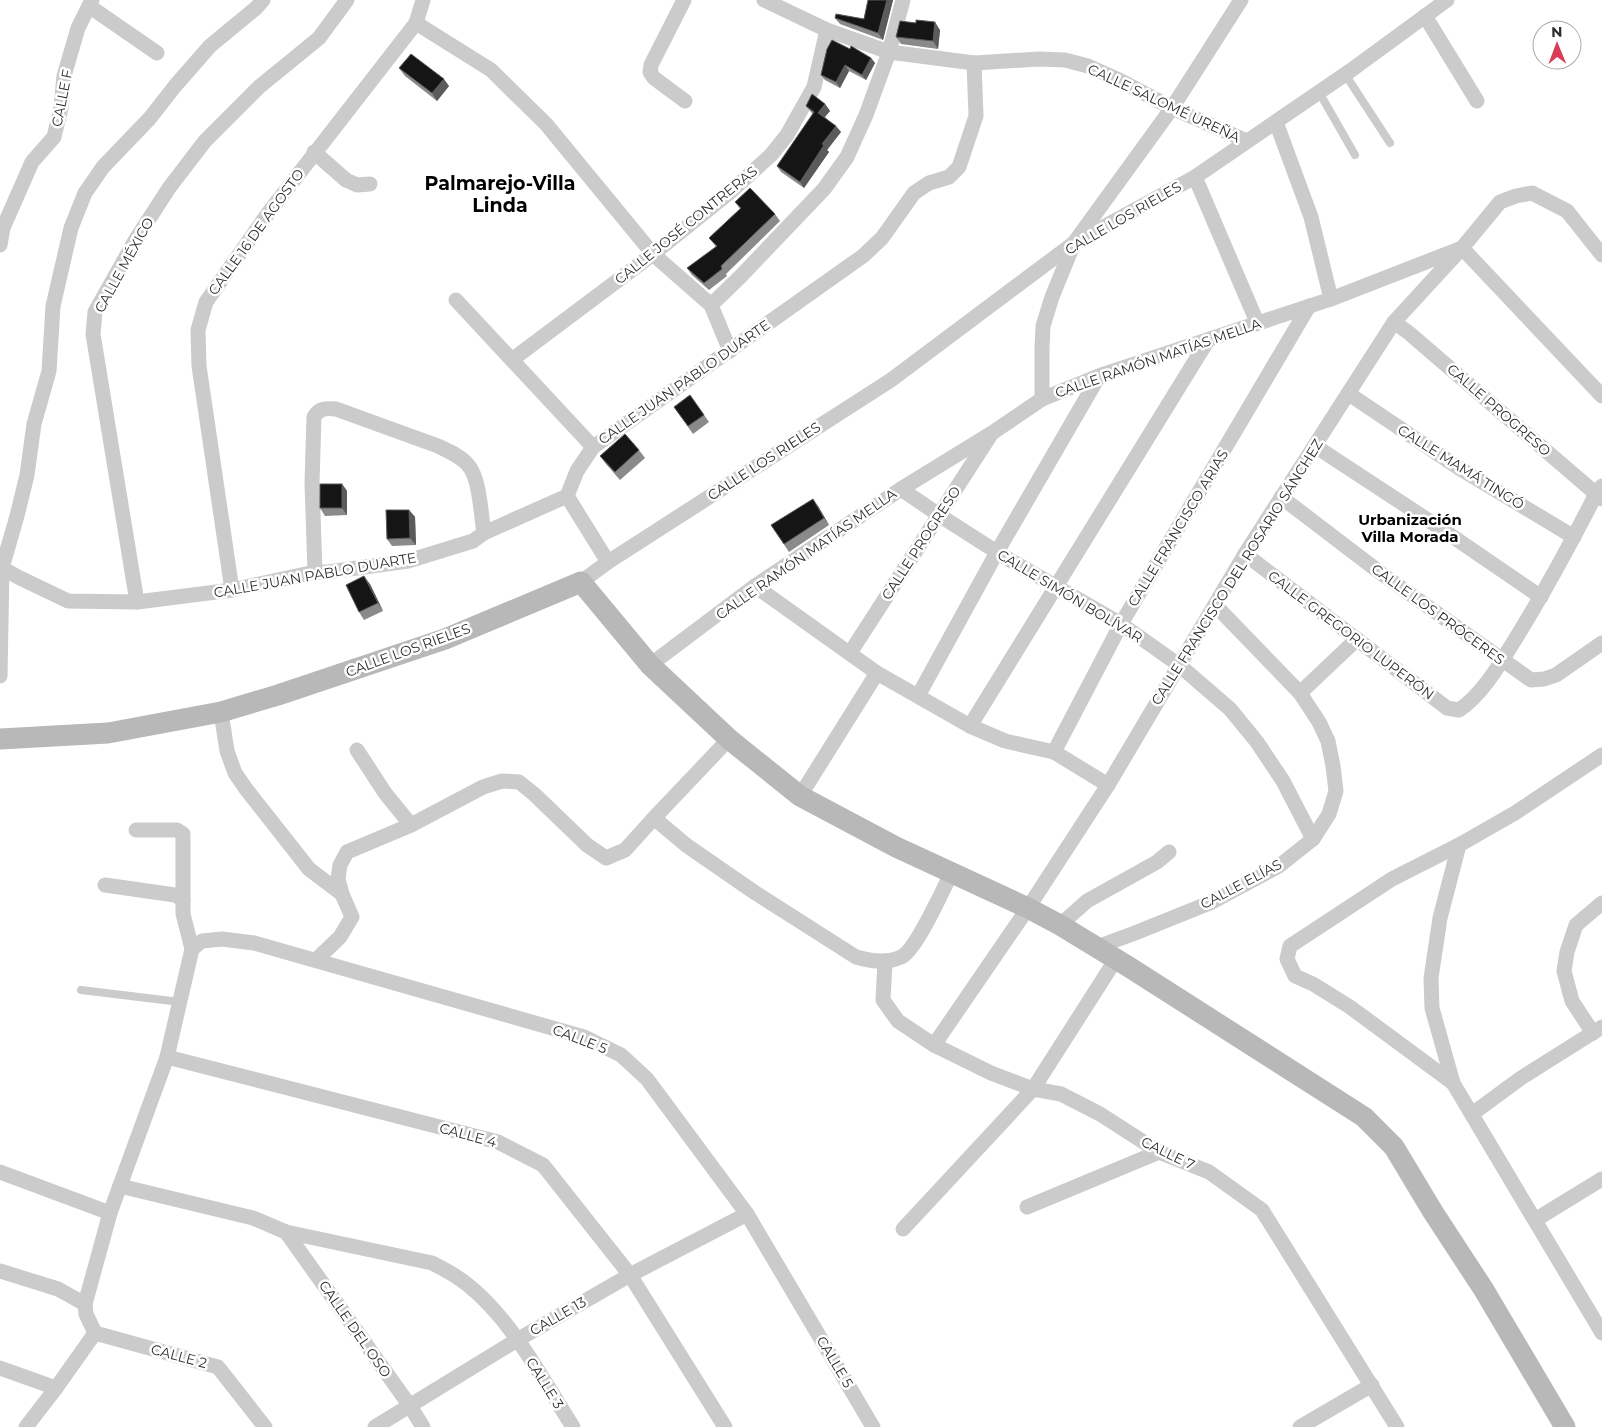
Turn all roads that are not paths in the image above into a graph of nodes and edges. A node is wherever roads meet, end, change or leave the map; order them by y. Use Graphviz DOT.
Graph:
graph roads {
  1 [pos="263,0"];
  2 [pos="347,0"];
  3 [pos="423,0"];
  4 [pos="684,0"];
  5 [pos="764,0"];
  6 [pos="903,0"];
  7 [pos="1241,0"];
  8 [pos="1447,0"];
  9 [pos="90,3"];
  10 [pos="1425,16"];
  11 [pos="416,23"];
  12 [pos="827,30"];
  13 [pos="889,52"];
  14 [pos="157,53"];
  15 [pos="974,64"];
  16 [pos="1346,74"];
  17 [pos="1319,92"];
  18 [pos="686,101"];
  19 [pos="1477,102"];
  20 [pos="1172,108"];
  21 [pos="1276,122"];
  22 [pos="1247,141"];
  23 [pos="1390,143"];
  24 [pos="314,152"];
  25 [pos="1355,155"];
  26 [pos="1195,177"];
  27 [pos="370,184"];
  28 [pos="1,227"];
  29 [pos="1074,244"];
  30 [pos="0,245"];
  31 [pos="1462,248"];
  32 [pos="653,254"];
  33 [pos="1602,255"];
  34 [pos="1331,299"];
  35 [pos="456,300"];
  36 [pos="711,305"];
  37 [pos="1309,306"];
  38 [pos="1257,322"];
  39 [pos="1394,322"];
  40 [pos="1208,340"];
  41 [pos="730,351"];
  42 [pos="513,359"];
  43 [pos="1099,376"];
  44 [pos="1349,394"];
  45 [pos="1602,396"];
  46 [pos="1042,399"];
  47 [pos="992,433"];
  48 [pos="1315,446"];
  49 [pos="593,447"];
  50 [pos="901,488"];
  51 [pos="1600,493"];
  52 [pos="567,496"];
  53 [pos="1281,497"];
  54 [pos="939,515"];
  55 [pos="484,533"];
  56 [pos="1574,536"];
  57 [pos="997,552"];
  58 [pos="1245,554"];
  59 [pos="608,562"];
  60 [pos="1,568"];
  61 [pos="315,572"];
  62 [pos="581,582"];
  63 [pos="755,586"];
  64 [pos="1056,587"];
  65 [pos="232,590"];
  66 [pos="1541,597"];
  67 [pos="137,602"];
  68 [pos="1216,604"];
  69 [pos="1121,624"];
  70 [pos="1357,639"];
  71 [pos="1602,643"];
  72 [pos="850,653"];
  73 [pos="1502,660"];
  74 [pos="650,665"];
  75 [pos="1180,666"];
  76 [pos="877,673"];
  77 [pos="0,676"];
  78 [pos="1300,694"];
  79 [pos="918,696"];
  80 [pos="221,712"];
  81 [pos="970,726"];
  82 [pos="0,738"];
  83 [pos="729,739"];
  84 [pos="357,750"];
  85 [pos="1054,752"];
  86 [pos="1602,755"];
  87 [pos="1108,785"];
  88 [pos="800,796"];
  89 [pos="654,818"];
  90 [pos="411,825"];
  91 [pos="136,830"];
  92 [pos="1312,839"];
  93 [pos="1459,845"];
  94 [pos="1169,852"];
  95 [pos="952,872"];
  96 [pos="105,885"];
  97 [pos="342,894"];
  98 [pos="183,900"];
  99 [pos="1602,902"];
  100 [pos="1028,908"];
  101 [pos="1060,925"];
  102 [pos="1097,947"];
  103 [pos="192,949"];
  104 [pos="1116,959"];
  105 [pos="316,960"];
  106 [pos="886,961"];
  107 [pos="81,990"];
  108 [pos="180,1002"];
  109 [pos="1598,1030"];
  110 [pos="934,1045"];
  111 [pos="167,1057"];
  112 [pos="1453,1083"];
  113 [pos="1033,1089"];
  114 [pos="1472,1114"];
  115 [pos="1159,1152"];
  116 [pos="0,1172"];
  117 [pos="1602,1179"];
  118 [pos="120,1186"];
  119 [pos="1027,1208"];
  120 [pos="110,1213"];
  121 [pos="747,1214"];
  122 [pos="1534,1220"];
  123 [pos="903,1229"];
  124 [pos="286,1232"];
  125 [pos="0,1271"];
  126 [pos="630,1275"];
  127 [pos="85,1304"];
  128 [pos="1601,1329"];
  129 [pos="95,1333"];
  130 [pos="517,1340"];
  131 [pos="0,1368"];
  132 [pos="1372,1386"];
  133 [pos="56,1388"];
  134 [pos="410,1406"];
  135 [pos="26,1427"];
  136 [pos="265,1427"];
  137 [pos="375,1427"];
  138 [pos="423,1427"];
  139 [pos="573,1427"];
  140 [pos="725,1427"];
  141 [pos="873,1427"];
  142 [pos="1300,1427"];
  143 [pos="1397,1427"];
  144 [pos="1565,1427"];
  1 -- 60 [label="street"];
  2 -- 67 [label="street, CALLE MÉXICO"];
  3 -- 11 [label="street, CALLE 16 DE AGOSTO"];
  4 -- 18 [label="street"];
  5 -- 12 [label="street, CALLE SALOMÉ UREÑA"];
  6 -- 13 [label="street"];
  7 -- 20 [label="street"];
  8 -- 10 [label="street, CALLE LOS RIELES"];
  9 -- 14 [label="street"];
  9 -- 28 [label="street, CALLE F"];
  10 -- 16 [label="street, CALLE LOS RIELES"];
  10 -- 19 [label="street"];
  11 -- 24 [label="street, CALLE 16 DE AGOSTO"];
  11 -- 32 [label="street"];
  12 -- 13 [label="street, CALLE SALOMÉ UREÑA"];
  12 -- 32 [label="street, CALLE JOSÉ CONTRERAS"];
  13 -- 15 [label="street, CALLE SALOMÉ UREÑA"];
  13 -- 36 [label="street"];
  15 -- 20 [label="street, CALLE SALOMÉ UREÑA"];
  15 -- 41 [label="street, CALLE JUAN PABLO DUARTE"];
  16 -- 17 [label="street, CALLE LOS RIELES"];
  16 -- 23 [label="lane"];
  17 -- 21 [label="street, CALLE LOS RIELES"];
  17 -- 25 [label="lane"];
  20 -- 22 [label="street, CALLE SALOMÉ UREÑA"];
  20 -- 29 [label="street"];
  21 -- 22 [label="street, CALLE LOS RIELES"];
  21 -- 34 [label="street"];
  22 -- 26 [label="street, CALLE LOS RIELES"];
  24 -- 27 [label="street"];
  24 -- 65 [label="street, CALLE 16 DE AGOSTO"];
  26 -- 29 [label="street, CALLE LOS RIELES"];
  26 -- 38 [label="street"];
  28 -- 30 [label="street, CALLE F"];
  29 -- 46 [label="street"];
  29 -- 59 [label="street, CALLE LOS RIELES"];
  31 -- 33 [label="street, CALLE RAMÓN MATÍAS MELLA"];
  31 -- 34 [label="street, CALLE RAMÓN MATÍAS MELLA"];
  31 -- 39 [label="street, CALLE FRANCISCO DEL ROSARIO SÁNCHEZ"];
  31 -- 45 [label="street"];
  32 -- 36 [label="street"];
  32 -- 42 [label="street, CALLE JOSÉ CONTRERAS"];
  34 -- 37 [label="street, CALLE RAMÓN MATÍAS MELLA"];
  35 -- 42 [label="street"];
  36 -- 41 [label="street"];
  37 -- 38 [label="street, CALLE RAMÓN MATÍAS MELLA"];
  37 -- 69 [label="street, CALLE FRANCISCO ARIAS"];
  38 -- 40 [label="street, CALLE RAMÓN MATÍAS MELLA"];
  39 -- 44 [label="street, CALLE FRANCISCO DEL ROSARIO SÁNCHEZ"];
  39 -- 51 [label="street, CALLE PROGRESO"];
  40 -- 43 [label="street, CALLE RAMÓN MATÍAS MELLA"];
  40 -- 64 [label="street"];
  41 -- 49 [label="street, CALLE JUAN PABLO DUARTE"];
  42 -- 49 [label="street"];
  43 -- 46 [label="street, CALLE RAMÓN MATÍAS MELLA"];
  43 -- 57 [label="street"];
  44 -- 48 [label="street, CALLE FRANCISCO DEL ROSARIO SÁNCHEZ"];
  44 -- 56 [label="street, CALLE MAMÁ TINGÓ"];
  46 -- 47 [label="street, CALLE RAMÓN MATÍAS MELLA"];
  47 -- 50 [label="street, CALLE RAMÓN MATÍAS MELLA"];
  47 -- 54 [label="street, CALLE PROGRESO"];
  48 -- 53 [label="street, CALLE FRANCISCO DEL ROSARIO SÁNCHEZ"];
  48 -- 66 [label="street"];
  49 -- 52 [label="street, CALLE JUAN PABLO DUARTE"];
  50 -- 54 [label="street, CALLE SIMÓN BOLÍVAR"];
  50 -- 63 [label="street, CALLE RAMÓN MATÍAS MELLA"];
  51 -- 56 [label="street"];
  52 -- 55 [label="street, CALLE JUAN PABLO DUARTE"];
  52 -- 59 [label="street"];
  53 -- 58 [label="street, CALLE FRANCISCO DEL ROSARIO SÁNCHEZ"];
  53 -- 73 [label="street, CALLE LOS PRÓCERES"];
  54 -- 57 [label="street, CALLE SIMÓN BOLÍVAR"];
  54 -- 72 [label="street, CALLE PROGRESO"];
  55 -- 61 [label="street, CALLE JUAN PABLO DUARTE"];
  55 -- 61 [label="street"];
  56 -- 66 [label="street"];
  57 -- 64 [label="street, CALLE SIMÓN BOLÍVAR"];
  57 -- 79 [label="street"];
  58 -- 68 [label="street, CALLE FRANCISCO DEL ROSARIO SÁNCHEZ"];
  58 -- 70 [label="street, CALLE GREGORIO LUPERÓN"];
  59 -- 62 [label="street, CALLE LOS RIELES"];
  60 -- 67 [label="street, CALLE JUAN PABLO DUARTE"];
  60 -- 77 [label="street"];
  61 -- 65 [label="street, CALLE JUAN PABLO DUARTE"];
  62 -- 74 [label="street"];
  62 -- 80 [label="street, CALLE LOS RIELES"];
  63 -- 72 [label="street"];
  63 -- 74 [label="street, CALLE RAMÓN MATÍAS MELLA"];
  64 -- 69 [label="street, CALLE SIMÓN BOLÍVAR"];
  64 -- 81 [label="street"];
  65 -- 67 [label="street, CALLE JUAN PABLO DUARTE"];
  66 -- 73 [label="street"];
  68 -- 75 [label="street, CALLE FRANCISCO DEL ROSARIO SÁNCHEZ"];
  68 -- 78 [label="street, CALLE ELÍAS"];
  69 -- 75 [label="street, CALLE SIMÓN BOLÍVAR"];
  69 -- 85 [label="street, CALLE FRANCISCO ARIAS"];
  70 -- 73 [label="street, CALLE GREGORIO LUPERÓN"];
  70 -- 78 [label="street"];
  71 -- 73 [label="street, CALLE LOS PRÓCERES"];
  72 -- 76 [label="street"];
  74 -- 83 [label="street"];
  75 -- 87 [label="street, CALLE FRANCISCO DEL ROSARIO SÁNCHEZ"];
  75 -- 92 [label="street, CALLE SIMÓN BOLÍVAR"];
  76 -- 79 [label="street"];
  76 -- 88 [label="street"];
  78 -- 92 [label="street, CALLE ELÍAS"];
  79 -- 81 [label="street"];
  80 -- 82 [label="street, CALLE LOS RIELES"];
  80 -- 97 [label="street"];
  81 -- 85 [label="street"];
  83 -- 88 [label="street"];
  83 -- 89 [label="street"];
  84 -- 90 [label="street"];
  85 -- 87 [label="street"];
  86 -- 93 [label="street"];
  87 -- 100 [label="street, CALLE FRANCISCO DEL ROSARIO SÁNCHEZ"];
  88 -- 95 [label="street"];
  89 -- 90 [label="street"];
  89 -- 106 [label="street"];
  90 -- 97 [label="street"];
  91 -- 98 [label="street"];
  92 -- 102 [label="street, CALLE ELÍAS"];
  93 -- 112 [label="street"];
  93 -- 112 [label="street"];
  94 -- 101 [label="street"];
  95 -- 100 [label="street"];
  95 -- 106 [label="street"];
  96 -- 98 [label="street"];
  97 -- 105 [label="street"];
  98 -- 103 [label="street"];
  99 -- 109 [label="street"];
  100 -- 101 [label="street"];
  100 -- 110 [label="street, CALLE FRANCISCO DEL ROSARIO SÁNCHEZ"];
  101 -- 102 [label="street"];
  102 -- 104 [label="street"];
  103 -- 105 [label="street, CALLE 5"];
  103 -- 108 [label="street"];
  104 -- 113 [label="street"];
  104 -- 144 [label="street"];
  105 -- 121 [label="street, CALLE 5"];
  106 -- 110 [label="street, CALLE 7"];
  107 -- 108 [label="lane"];
  108 -- 111 [label="street"];
  109 -- 114 [label="street"];
  110 -- 113 [label="street, CALLE 7"];
  111 -- 118 [label="street"];
  111 -- 126 [label="street, CALLE 4"];
  112 -- 114 [label="street"];
  113 -- 115 [label="street, CALLE 7"];
  113 -- 123 [label="street"];
  114 -- 122 [label="street"];
  115 -- 119 [label="street"];
  115 -- 132 [label="street, CALLE 7"];
  116 -- 120 [label="street"];
  117 -- 122 [label="street"];
  118 -- 120 [label="street"];
  118 -- 124 [label="street, CALLE 3"];
  120 -- 127 [label="street"];
  121 -- 126 [label="street, CALLE 13"];
  121 -- 141 [label="street, CALLE 5"];
  122 -- 128 [label="street"];
  124 -- 130 [label="street, CALLE 3"];
  124 -- 134 [label="street, CALLE DEL OSO"];
  125 -- 127 [label="street"];
  126 -- 130 [label="street, CALLE 13"];
  126 -- 140 [label="street, CALLE 4"];
  127 -- 129 [label="street"];
  129 -- 133 [label="street"];
  129 -- 136 [label="street, CALLE 2"];
  130 -- 134 [label="street, CALLE 13"];
  130 -- 139 [label="street, CALLE 3"];
  131 -- 133 [label="street"];
  132 -- 142 [label="street"];
  132 -- 143 [label="street, CALLE 7"];
  133 -- 135 [label="street"];
  134 -- 137 [label="street, CALLE 13"];
  134 -- 138 [label="street, CALLE DEL OSO"];
}
